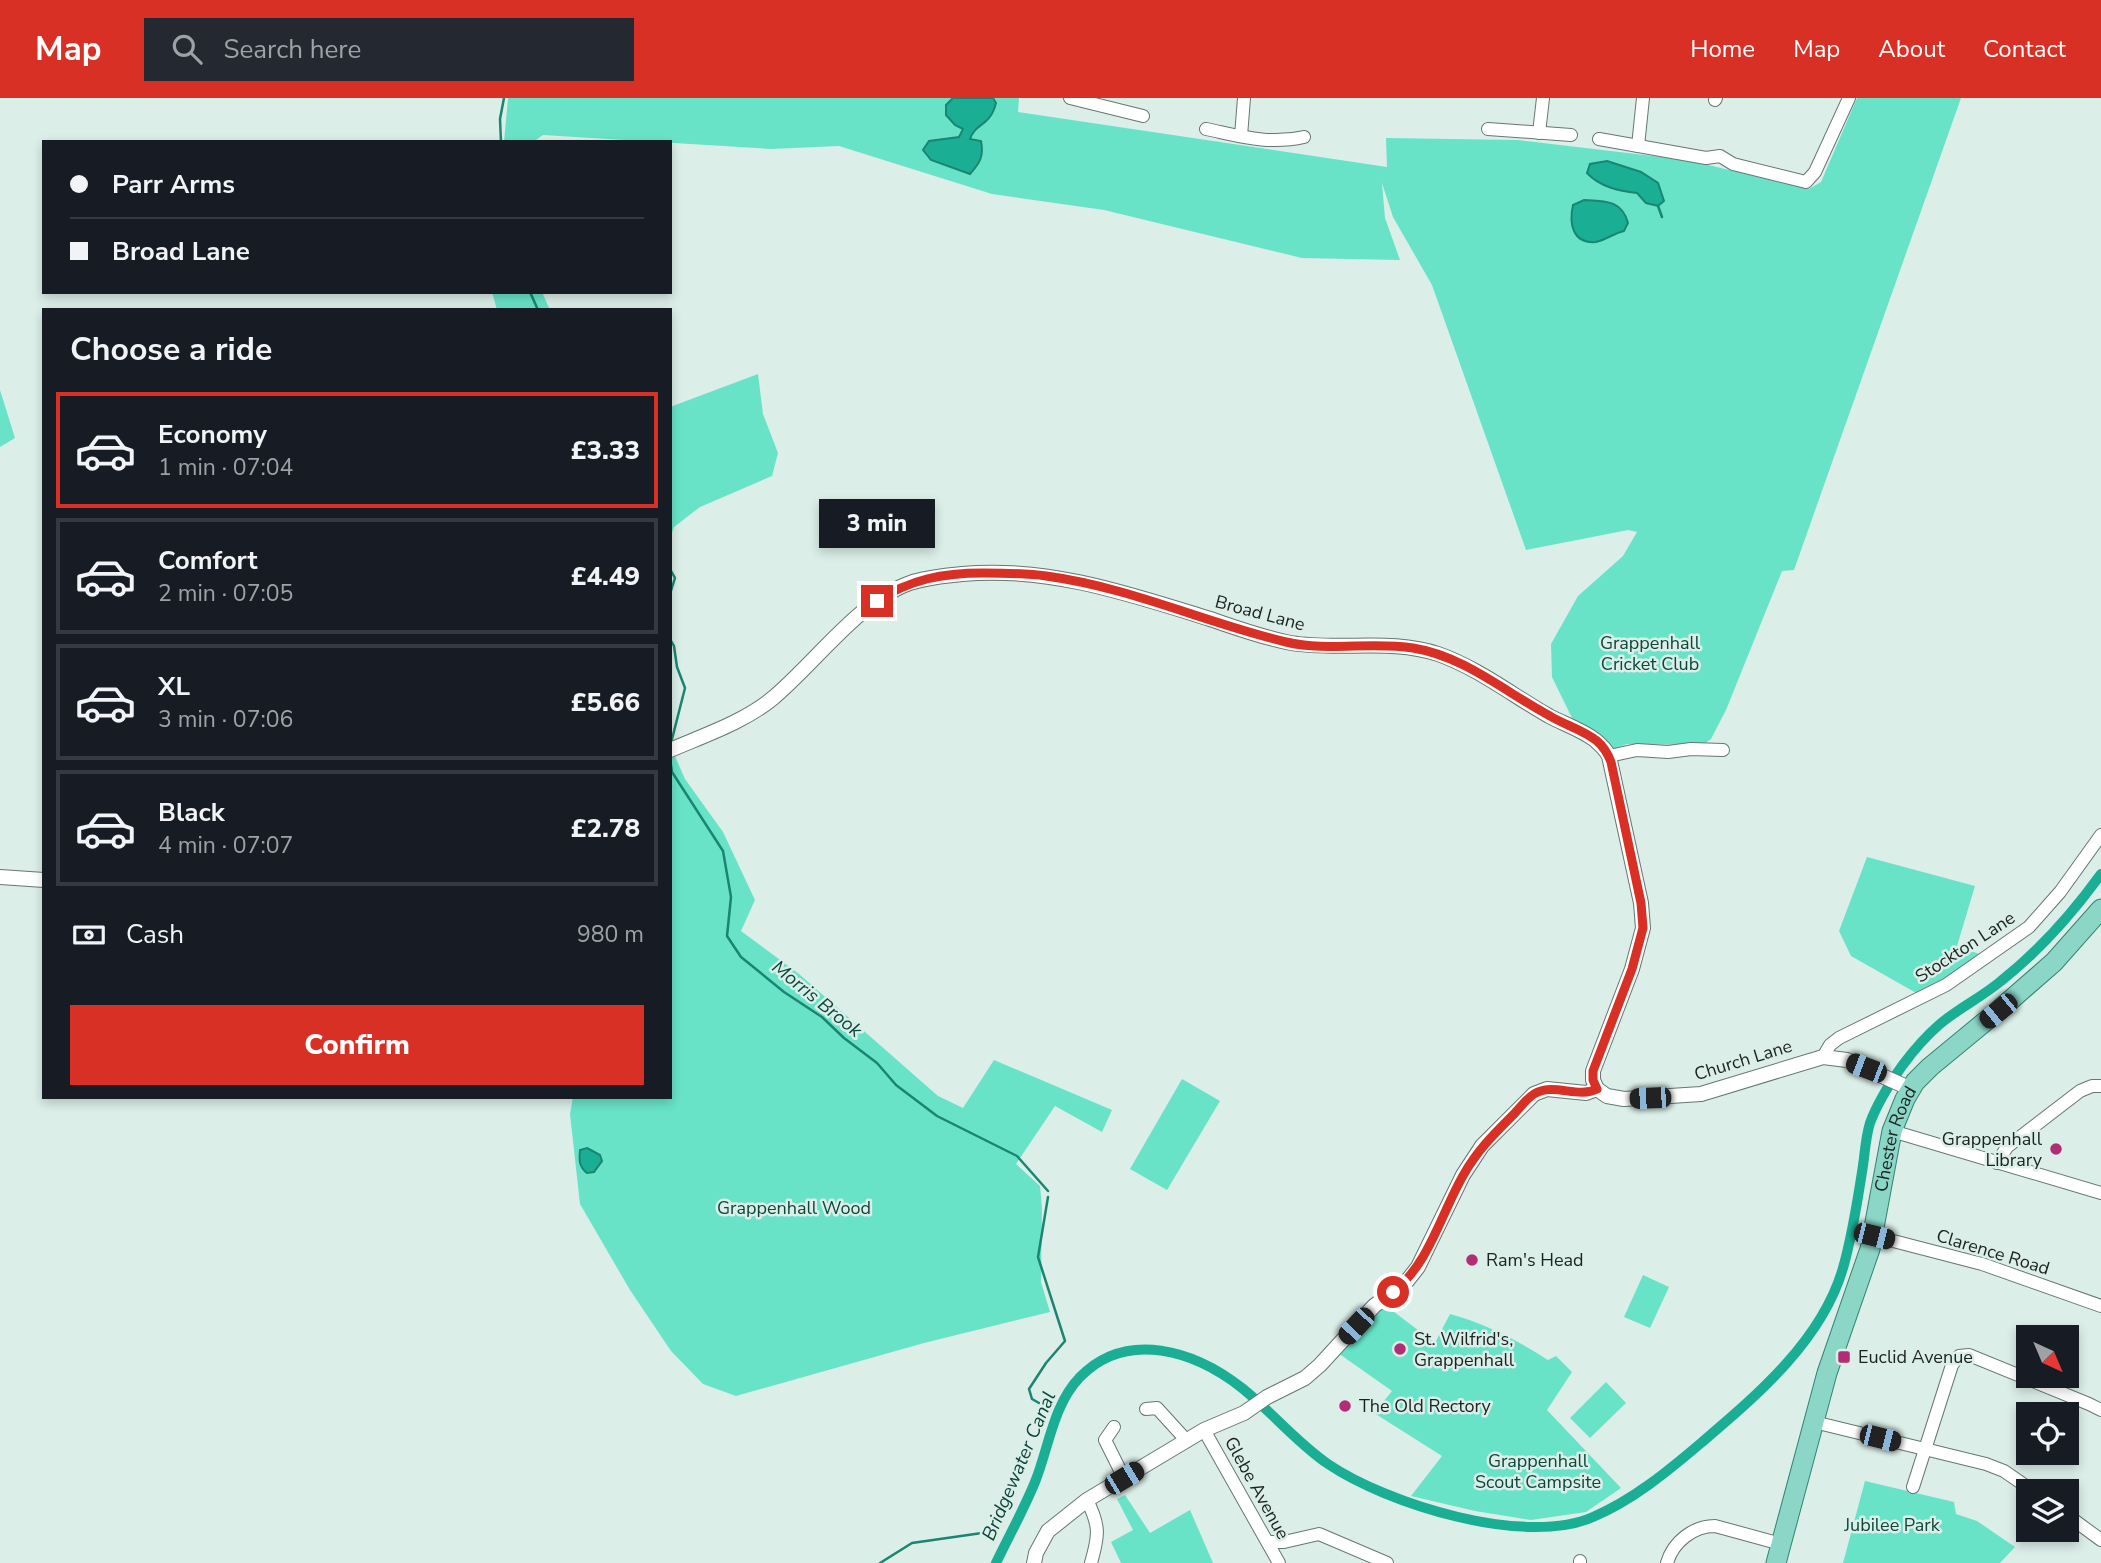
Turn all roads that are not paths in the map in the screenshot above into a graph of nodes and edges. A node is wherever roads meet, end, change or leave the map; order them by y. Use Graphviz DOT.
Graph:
graph roads {
  1 [pos="1070,98"];
  2 [pos="1133,98"];
  3 [pos="1244,98"];
  4 [pos="1543,98"];
  5 [pos="1643,98"];
  6 [pos="1849,98"];
  7 [pos="1129,113"];
  8 [pos="1143,116"];
  9 [pos="1206,129"];
  10 [pos="1488,129"];
  11 [pos="1539,133"];
  12 [pos="1571,135"];
  13 [pos="1241,136"];
  14 [pos="1304,137"];
  15 [pos="1599,139"];
  16 [pos="1638,146"];
  17 [pos="675,748"];
  18 [pos="1723,750"];
  19 [pos="1609,756"];
  20 [pos="2101,835"];
  21 [pos="0,877"];
  22 [pos="42,880"];
  23 [pos="2101,909"];
  24 [pos="1823,1057"];
  25 [pos="1905,1086"];
  26 [pos="2101,1086"];
  27 [pos="1597,1089"];
  28 [pos="1892,1131"];
  29 [pos="1997,1163"];
  30 [pos="2101,1192"];
  31 [pos="1874,1236"];
  32 [pos="2101,1306"];
  33 [pos="1146,1409"];
  34 [pos="2101,1410"];
  35 [pos="1814,1422"];
  36 [pos="1114,1427"];
  37 [pos="1204,1430"];
  38 [pos="1187,1440"];
  39 [pos="1924,1449"];
  40 [pos="1124,1478"];
  41 [pos="2016,1479"];
  42 [pos="1913,1487"];
  43 [pos="1087,1500"];
  44 [pos="2079,1523"];
  45 [pos="2101,1539"];
  46 [pos="1268,1542"];
  47 [pos="1778,1554"];
  48 [pos="1034,1563"];
  49 [pos="1091,1563"];
  50 [pos="1279,1563"];
  51 [pos="1387,1563"];
  52 [pos="1667,1563"];
  1 -- 7 [label="street"];
  2 -- 7 [label="street"];
  3 -- 13 [label="street"];
  4 -- 11 [label="street"];
  5 -- 16 [label="street"];
  6 -- 16 [label="street"];
  7 -- 8 [label="street"];
  9 -- 13 [label="street"];
  10 -- 11 [label="street"];
  11 -- 12 [label="street"];
  13 -- 14 [label="street"];
  15 -- 16 [label="street"];
  17 -- 19 [label="street, Broad Lane"];
  18 -- 19 [label="street"];
  19 -- 27 [label="street"];
  20 -- 24 [label="street, Stockton Lane"];
  21 -- 22 [label="street"];
  23 -- 25 [label="main road, Chester Road"];
  24 -- 25 [label="street, Church Lane"];
  24 -- 27 [label="street, Church Lane"];
  25 -- 28 [label="main road, Chester Road"];
  26 -- 29 [label="street"];
  27 -- 37 [label="street, Church Lane"];
  28 -- 29 [label="street"];
  28 -- 31 [label="main road, Chester Road"];
  29 -- 30 [label="street"];
  31 -- 32 [label="street, Clarence Road"];
  31 -- 35 [label="main road, Chester Road"];
  33 -- 38 [label="street"];
  34 -- 39 [label="street"];
  35 -- 39 [label="street"];
  35 -- 47 [label="main road, Chester Road"];
  36 -- 40 [label="street"];
  37 -- 38 [label="street, Church Lane"];
  37 -- 46 [label="street, Glebe Avenue"];
  38 -- 40 [label="street, Church Lane"];
  39 -- 41 [label="street"];
  39 -- 42 [label="street"];
  40 -- 43 [label="street, Church Lane"];
  43 -- 48 [label="street, Church Lane"];
  43 -- 49 [label="street"];
  44 -- 45 [label="street"];
  46 -- 50 [label="street, Glebe Avenue"];
  46 -- 51 [label="street"];
  47 -- 52 [label="street"];
}
